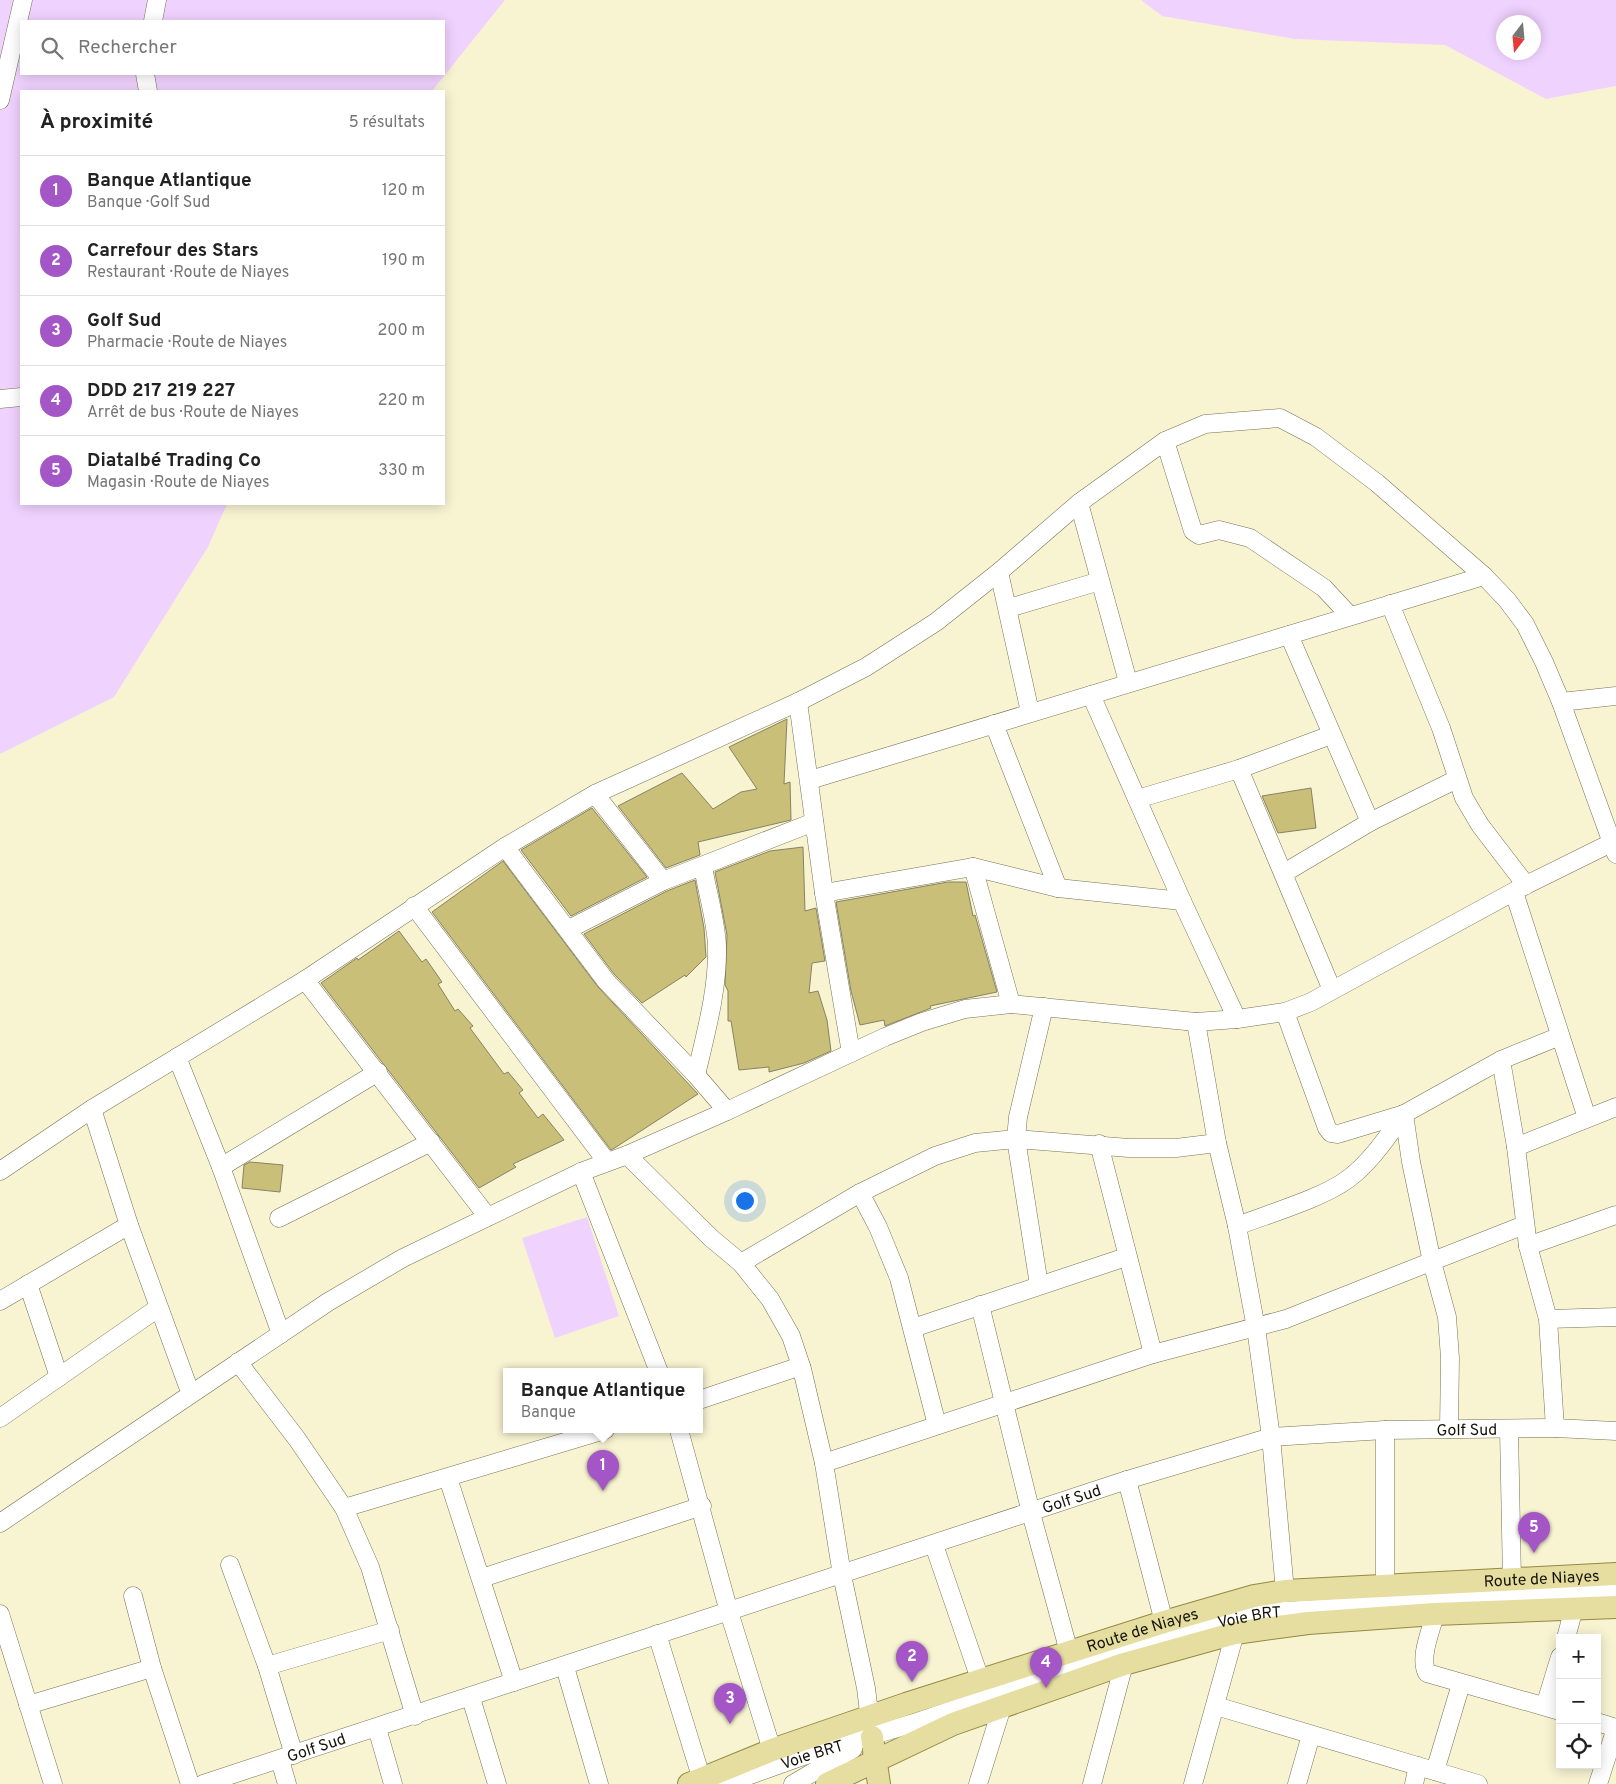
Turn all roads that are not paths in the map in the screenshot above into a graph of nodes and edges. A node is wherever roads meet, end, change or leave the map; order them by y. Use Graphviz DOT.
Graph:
graph roads {
  1 [pos="23,0"];
  2 [pos="157,0"];
  3 [pos="153,20"];
  4 [pos="145,75"];
  5 [pos="148,90"];
  6 [pos="0,100"];
  7 [pos="20,396"];
  8 [pos="0,399"];
  9 [pos="1165,441"];
  10 [pos="1079,503"];
  11 [pos="999,572"];
  12 [pos="1484,576"];
  13 [pos="1100,581"];
  14 [pos="1390,604"];
  15 [pos="1008,608"];
  16 [pos="1350,616"];
  17 [pos="1290,634"];
  18 [pos="1128,682"];
  19 [pos="1091,695"];
  20 [pos="1616,696"];
  21 [pos="798,702"];
  22 [pos="1561,702"];
  23 [pos="1030,712"];
  24 [pos="994,724"];
  25 [pos="1332,735"];
  26 [pos="1238,769"];
  27 [pos="1457,779"];
  28 [pos="810,780"];
  29 [pos="595,794"];
  30 [pos="1137,799"];
  31 [pos="814,822"];
  32 [pos="1370,822"];
  33 [pos="505,847"];
  34 [pos="1613,848"];
  35 [pos="703,866"];
  36 [pos="973,867"];
  37 [pos="1284,873"];
  38 [pos="663,881"];
  39 [pos="1058,888"];
  40 [pos="1520,889"];
  41 [pos="824,893"];
  42 [pos="1182,901"];
  43 [pos="414,906"];
  44 [pos="569,929"];
  45 [pos="305,980"];
  46 [pos="1332,990"];
  47 [pos="1011,1004"];
  48 [pos="1044,1007"];
  49 [pos="1285,1012"];
  50 [pos="1237,1019"];
  51 [pos="1196,1022"];
  52 [pos="1560,1036"];
  53 [pos="851,1053"];
  54 [pos="178,1057"];
  55 [pos="1501,1060"];
  56 [pos="378,1072"];
  57 [pos="696,1075"];
  58 [pos="1616,1107"];
  59 [pos="92,1109"];
  60 [pos="727,1111"];
  61 [pos="1404,1114"];
  62 [pos="1587,1118"];
  63 [pos="1016,1139"];
  64 [pos="431,1142"];
  65 [pos="1216,1143"];
  66 [pos="1099,1144"];
  67 [pos="1516,1147"];
  68 [pos="627,1155"];
  69 [pos="607,1162"];
  70 [pos="221,1167"];
  71 [pos="0,1171"];
  72 [pos="581,1172"];
  73 [pos="860,1193"];
  74 [pos="1616,1214"];
  75 [pos="487,1216"];
  76 [pos="279,1218"];
  77 [pos="129,1225"];
  78 [pos="1524,1225"];
  79 [pos="1237,1226"];
  80 [pos="1528,1246"];
  81 [pos="1126,1257"];
  82 [pos="1432,1262"];
  83 [pos="741,1263"];
  84 [pos="28,1284"];
  85 [pos="1039,1285"];
  86 [pos="0,1300"];
  87 [pos="980,1305"];
  88 [pos="158,1308"];
  89 [pos="1616,1317"];
  90 [pos="1548,1319"];
  91 [pos="913,1328"];
  92 [pos="1256,1328"];
  93 [pos="281,1334"];
  94 [pos="1153,1354"];
  95 [pos="238,1362"];
  96 [pos="801,1366"];
  97 [pos="657,1368"];
  98 [pos="59,1377"];
  99 [pos="190,1392"];
  100 [pos="703,1399"];
  101 [pos="1005,1404"];
  102 [pos="0,1418"];
  103 [pos="937,1425"];
  104 [pos="1555,1428"];
  105 [pos="1449,1429"];
  106 [pos="1509,1429"];
  107 [pos="1385,1430"];
  108 [pos="1616,1430"];
  109 [pos="595,1433"];
  110 [pos="680,1433"];
  111 [pos="1271,1437"];
  112 [pos="824,1463"];
  113 [pos="448,1478"];
  114 [pos="1127,1480"];
  115 [pos="702,1506"];
  116 [pos="344,1508"];
  117 [pos="1031,1513"];
  118 [pos="0,1523"];
  119 [pos="934,1545"];
  120 [pos="230,1565"];
  121 [pos="1616,1574"];
  122 [pos="842,1575"];
  123 [pos="482,1578"];
  124 [pos="1512,1580"];
  125 [pos="1385,1587"];
  126 [pos="1285,1591"];
  127 [pos="1616,1591"];
  128 [pos="133,1596"];
  129 [pos="1616,1607"];
  130 [pos="1574,1608"];
  131 [pos="729,1612"];
  132 [pos="0,1614"];
  133 [pos="1435,1614"];
  134 [pos="1164,1622"];
  135 [pos="390,1630"];
  136 [pos="1235,1633"];
  137 [pos="657,1634"];
  138 [pos="1567,1634"];
  139 [pos="1069,1652"];
  140 [pos="1124,1664"];
  141 [pos="267,1666"];
  142 [pos="566,1667"];
  143 [pos="152,1668"];
  144 [pos="1557,1679"];
  145 [pos="514,1682"];
  146 [pos="981,1682"];
  147 [pos="1461,1684"];
  148 [pos="471,1698"];
  149 [pos="28,1705"];
  150 [pos="1216,1706"];
  151 [pos="1002,1707"];
  152 [pos="1552,1708"];
  153 [pos="415,1716"];
  154 [pos="1601,1723"];
  155 [pos="871,1727"];
  156 [pos="377,1728"];
  157 [pos="1616,1728"];
  158 [pos="1311,1735"];
  159 [pos="772,1750"];
  160 [pos="287,1757"];
  161 [pos="875,1760"];
  162 [pos="1427,1769"];
  163 [pos="695,1782"];
  164 [pos="53,1784"];
  165 [pos="190,1784"];
  166 [pos="203,1784"];
  167 [pos="287,1784"];
  168 [pos="393,1784"];
  169 [pos="496,1784"];
  170 [pos="599,1784"];
  171 [pos="724,1784"];
  172 [pos="793,1784"];
  173 [pos="827,1784"];
  174 [pos="878,1784"];
  175 [pos="978,1784"];
  176 [pos="1092,1784"];
  177 [pos="1193,1784"];
  178 [pos="1297,1784"];
  179 [pos="1414,1784"];
  180 [pos="1478,1784"];
  181 [pos="1598,1784"];
  1 -- 6 [label="street"];
  2 -- 3 [label="street"];
  4 -- 5 [label="street"];
  7 -- 8 [label="street"];
  9 -- 10 [label="street"];
  9 -- 12 [label="street"];
  9 -- 16 [label="street"];
  10 -- 11 [label="street"];
  10 -- 13 [label="street"];
  11 -- 15 [label="street"];
  11 -- 21 [label="street"];
  12 -- 14 [label="street"];
  12 -- 22 [label="street"];
  13 -- 15 [label="street"];
  13 -- 18 [label="street"];
  14 -- 16 [label="street"];
  14 -- 27 [label="street"];
  15 -- 23 [label="street"];
  16 -- 17 [label="street"];
  17 -- 18 [label="street"];
  17 -- 25 [label="street"];
  18 -- 19 [label="street"];
  19 -- 23 [label="street"];
  19 -- 30 [label="street"];
  20 -- 22 [label="street"];
  21 -- 28 [label="street"];
  21 -- 29 [label="street"];
  22 -- 34 [label="street"];
  23 -- 24 [label="street"];
  24 -- 28 [label="street"];
  24 -- 39 [label="street"];
  25 -- 26 [label="street"];
  25 -- 32 [label="street"];
  26 -- 30 [label="street"];
  26 -- 37 [label="street"];
  27 -- 32 [label="street"];
  27 -- 40 [label="street"];
  28 -- 31 [label="street"];
  29 -- 33 [label="street"];
  29 -- 38 [label="street"];
  30 -- 42 [label="street"];
  31 -- 35 [label="street"];
  31 -- 41 [label="street"];
  32 -- 37 [label="street"];
  33 -- 43 [label="street"];
  33 -- 44 [label="street"];
  34 -- 40 [label="street"];
  35 -- 38 [label="street"];
  35 -- 57 [label="street"];
  36 -- 39 [label="street"];
  36 -- 41 [label="street"];
  36 -- 47 [label="street"];
  37 -- 46 [label="street"];
  38 -- 44 [label="street"];
  39 -- 42 [label="street"];
  40 -- 46 [label="street"];
  40 -- 52 [label="street"];
  41 -- 53 [label="street"];
  42 -- 50 [label="street"];
  43 -- 45 [label="street"];
  43 -- 69 [label="street"];
  44 -- 57 [label="street"];
  45 -- 54 [label="street"];
  45 -- 56 [label="street"];
  46 -- 49 [label="street"];
  47 -- 48 [label="street"];
  47 -- 53 [label="street"];
  48 -- 51 [label="street"];
  48 -- 63 [label="street"];
  49 -- 50 [label="street"];
  49 -- 61 [label="street"];
  50 -- 51 [label="street"];
  51 -- 65 [label="street"];
  52 -- 55 [label="street"];
  52 -- 62 [label="street"];
  53 -- 60 [label="street"];
  54 -- 59 [label="street"];
  54 -- 70 [label="street"];
  55 -- 61 [label="street"];
  55 -- 67 [label="street"];
  56 -- 64 [label="street"];
  56 -- 70 [label="street"];
  57 -- 60 [label="street"];
  58 -- 62 [label="street"];
  59 -- 71 [label="street"];
  59 -- 77 [label="street"];
  60 -- 68 [label="street"];
  61 -- 79 [label="street"];
  61 -- 82 [label="street"];
  62 -- 67 [label="street"];
  63 -- 66 [label="street"];
  63 -- 73 [label="street"];
  63 -- 85 [label="street"];
  64 -- 75 [label="street"];
  64 -- 76 [label="street"];
  65 -- 66 [label="street"];
  65 -- 79 [label="street"];
  66 -- 81 [label="street"];
  67 -- 78 [label="street"];
  68 -- 69 [label="street"];
  68 -- 83 [label="street"];
  69 -- 72 [label="street"];
  70 -- 93 [label="street"];
  72 -- 75 [label="street"];
  72 -- 97 [label="street"];
  73 -- 83 [label="street"];
  73 -- 91 [label="street"];
  74 -- 80 [label="street"];
  75 -- 93 [label="street"];
  77 -- 84 [label="street"];
  77 -- 88 [label="street"];
  78 -- 80 [label="street"];
  78 -- 82 [label="street"];
  79 -- 92 [label="street"];
  80 -- 90 [label="street"];
  81 -- 85 [label="street"];
  81 -- 94 [label="street"];
  82 -- 92 [label="street"];
  82 -- 105 [label="street"];
  83 -- 96 [label="street"];
  84 -- 86 [label="street"];
  84 -- 98 [label="street"];
  85 -- 87 [label="street"];
  87 -- 91 [label="street"];
  87 -- 101 [label="street"];
  88 -- 98 [label="street"];
  88 -- 99 [label="street"];
  89 -- 90 [label="street"];
  90 -- 104 [label="street"];
  91 -- 103 [label="street"];
  92 -- 94 [label="street"];
  92 -- 111 [label="street"];
  93 -- 95 [label="street"];
  94 -- 101 [label="street"];
  95 -- 99 [label="street"];
  95 -- 116 [label="street"];
  96 -- 100 [label="street"];
  96 -- 112 [label="street"];
  98 -- 102 [label="street"];
  99 -- 118 [label="street"];
  101 -- 103 [label="street"];
  101 -- 117 [label="street"];
  103 -- 112 [label="street"];
  104 -- 106 [label="street, Golf Sud"];
  104 -- 108 [label="street, Golf Sud"];
  105 -- 106 [label="street, Golf Sud"];
  105 -- 107 [label="street, Golf Sud"];
  106 -- 124 [label="street"];
  107 -- 111 [label="street, Golf Sud"];
  107 -- 125 [label="street"];
  109 -- 113 [label="street"];
  110 -- 115 [label="street"];
  111 -- 114 [label="street, Golf Sud"];
  111 -- 126 [label="street"];
  112 -- 122 [label="street"];
  113 -- 116 [label="street"];
  113 -- 123 [label="street"];
  114 -- 117 [label="street, Golf Sud"];
  114 -- 134 [label="street"];
  115 -- 123 [label="street"];
  115 -- 131 [label="street"];
  116 -- 135 [label="street"];
  117 -- 119 [label="street, Golf Sud"];
  117 -- 139 [label="street"];
  119 -- 122 [label="street, Golf Sud"];
  119 -- 146 [label="street"];
  120 -- 141 [label="street"];
  121 -- 124 [label="main road, Route de Niayes"];
  122 -- 131 [label="street, Golf Sud"];
  122 -- 155 [label="street"];
  123 -- 145 [label="street"];
  124 -- 125 [label="main road, Route de Niayes"];
  125 -- 126 [label="main road, Route de Niayes"];
  126 -- 134 [label="main road, Route de Niayes"];
  127 -- 155 [label="street, Voie BRT"];
  128 -- 143 [label="street"];
  129 -- 130 [label="main road, Route de Niayes"];
  130 -- 133 [label="main road, Route de Niayes"];
  130 -- 138 [label="street"];
  131 -- 137 [label="street, Golf Sud"];
  131 -- 159 [label="street"];
  132 -- 149 [label="street"];
  133 -- 136 [label="main road, Route de Niayes"];
  133 -- 147 [label="street"];
  134 -- 139 [label="main road, Route de Niayes"];
  135 -- 141 [label="street"];
  135 -- 153 [label="street"];
  136 -- 140 [label="main road, Route de Niayes"];
  136 -- 150 [label="street"];
  137 -- 142 [label="street, Golf Sud"];
  137 -- 163 [label="street"];
  139 -- 146 [label="main road, Route de Niayes"];
  140 -- 151 [label="main road, Route de Niayes"];
  140 -- 176 [label="street"];
  141 -- 160 [label="street"];
  142 -- 145 [label="street, Golf Sud"];
  142 -- 170 [label="street"];
  143 -- 149 [label="street"];
  143 -- 165 [label="street"];
  144 -- 152 [label="street"];
  145 -- 148 [label="street, Golf Sud"];
  146 -- 155 [label="main road, Route de Niayes"];
  147 -- 152 [label="street"];
  147 -- 162 [label="street"];
  148 -- 153 [label="street, Golf Sud"];
  148 -- 169 [label="street"];
  149 -- 164 [label="street"];
  150 -- 158 [label="street"];
  150 -- 177 [label="street"];
  151 -- 161 [label="main road, Route de Niayes"];
  151 -- 175 [label="street"];
  153 -- 156 [label="street, Golf Sud"];
  154 -- 157 [label="street"];
  155 -- 159 [label="main road, Route de Niayes"];
  155 -- 161 [label="main road"];
  155 -- 171 [label="street, Voie BRT"];
  155 -- 172 [label="street, Voie BRT"];
  156 -- 160 [label="street, Golf Sud"];
  156 -- 168 [label="street"];
  157 -- 181 [label="street"];
  158 -- 162 [label="street"];
  158 -- 178 [label="street"];
  159 -- 163 [label="main road, Route de Niayes"];
  160 -- 166 [label="street, Golf Sud"];
  160 -- 167 [label="street"];
  161 -- 173 [label="main road, Route de Niayes"];
  161 -- 174 [label="main road"];
  162 -- 179 [label="street"];
  162 -- 180 [label="street"];
}
